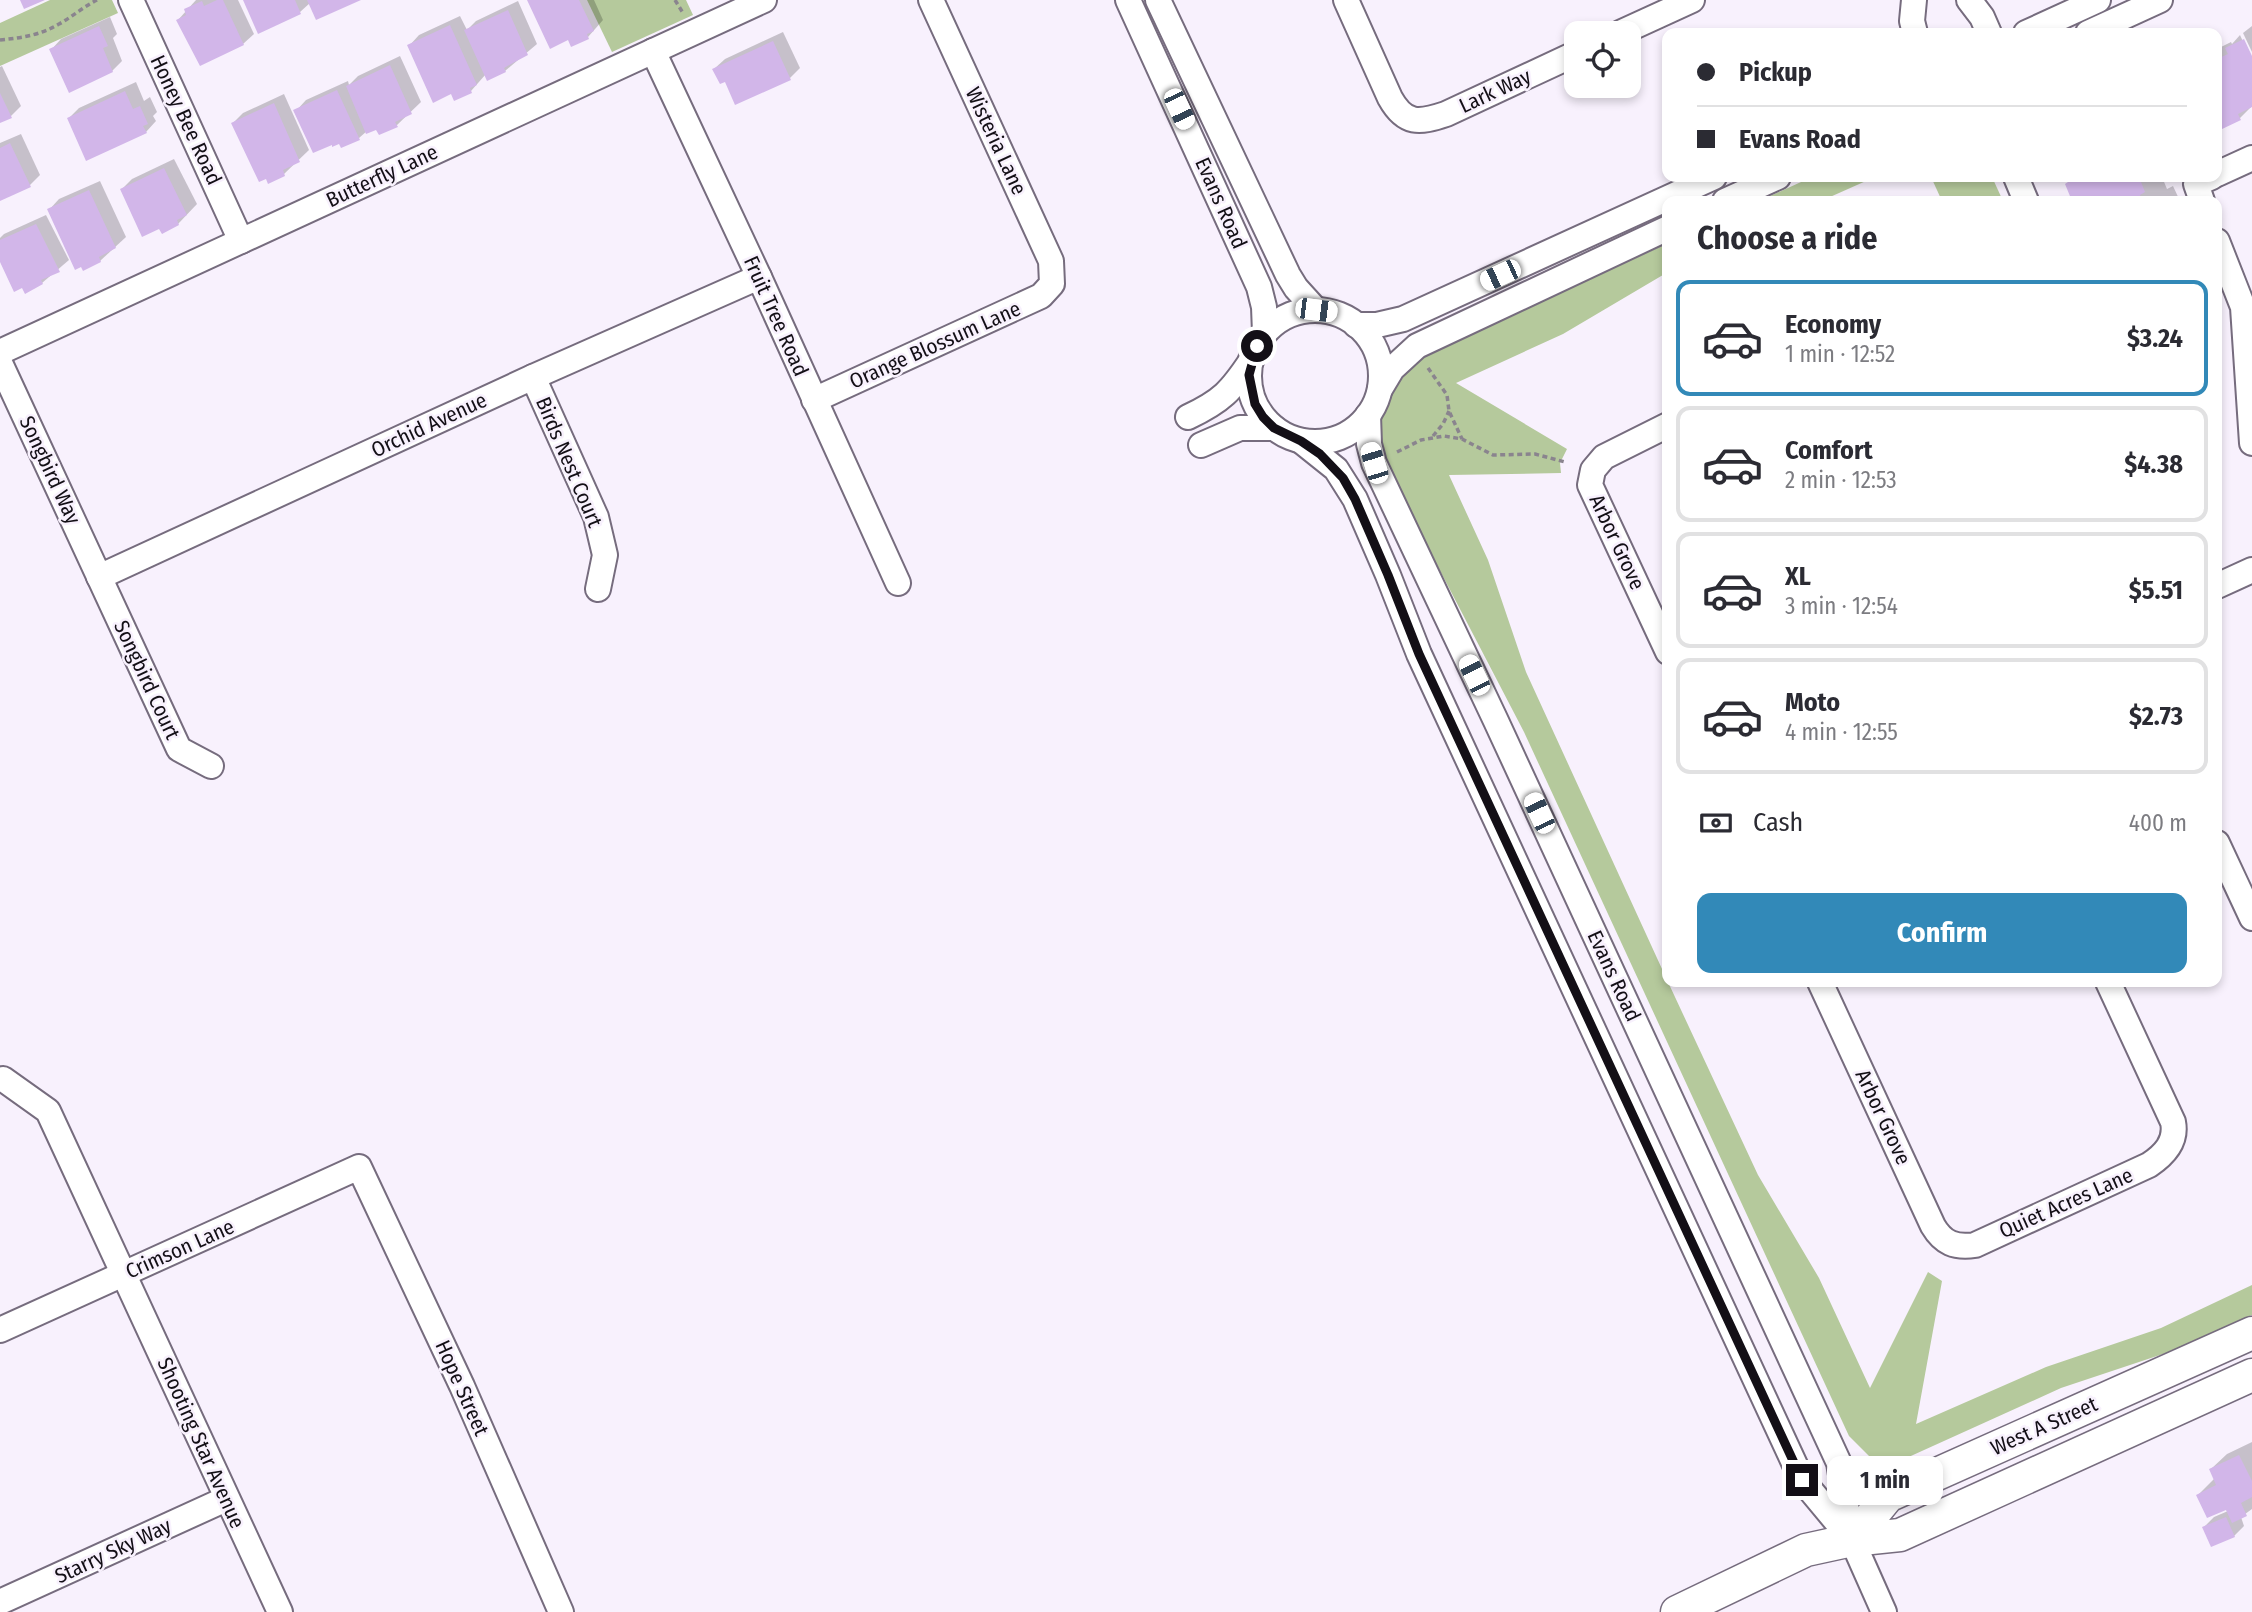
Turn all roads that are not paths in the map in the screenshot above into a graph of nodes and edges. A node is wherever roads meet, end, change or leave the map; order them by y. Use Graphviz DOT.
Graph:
graph roads {
  1 [pos="131,0"];
  2 [pos="764,0"];
  3 [pos="931,0"];
  4 [pos="1129,0"];
  5 [pos="1158,0"];
  6 [pos="1346,0"];
  7 [pos="1692,0"];
  8 [pos="1914,0"];
  9 [pos="1969,0"];
  10 [pos="2098,0"];
  11 [pos="2160,0"];
  12 [pos="1641,23"];
  13 [pos="1914,28"];
  14 [pos="1987,28"];
  15 [pos="2037,28"];
  16 [pos="2099,28"];
  17 [pos="653,51"];
  18 [pos="1564,59"];
  19 [pos="2252,158"];
  20 [pos="2222,172"];
  21 [pos="1703,182"];
  22 [pos="1767,182"];
  23 [pos="1672,196"];
  24 [pos="1736,196"];
  25 [pos="1662,201"];
  26 [pos="1662,231"];
  27 [pos="241,241"];
  28 [pos="2222,254"];
  29 [pos="759,277"];
  30 [pos="1052,284"];
  31 [pos="1316,310"];
  32 [pos="1356,325"];
  33 [pos="1265,333"];
  34 [pos="0,352"];
  35 [pos="1251,360"];
  36 [pos="0,363"];
  37 [pos="533,377"];
  38 [pos="1380,389"];
  39 [pos="814,400"];
  40 [pos="1368,415"];
  41 [pos="1188,417"];
  42 [pos="1274,428"];
  43 [pos="1662,428"];
  44 [pos="1301,441"];
  45 [pos="2252,443"];
  46 [pos="1201,445"];
  47 [pos="2252,570"];
  48 [pos="99,577"];
  49 [pos="898,583"];
  50 [pos="2222,584"];
  51 [pos="598,589"];
  52 [pos="1662,639"];
  53 [pos="211,766"];
  54 [pos="2222,854"];
  55 [pos="2252,918"];
  56 [pos="1592,928"];
  57 [pos="1556,946"];
  58 [pos="1822,987"];
  59 [pos="2110,987"];
  60 [pos="3,1079"];
  61 [pos="359,1167"];
  62 [pos="1954,1245"];
  63 [pos="125,1273"];
  64 [pos="0,1330"];
  65 [pos="2252,1333"];
  66 [pos="2252,1375"];
  67 [pos="226,1499"];
  68 [pos="1852,1540"];
  69 [pos="0,1602"];
  70 [pos="280,1612"];
  71 [pos="561,1612"];
  72 [pos="1676,1612"];
  73 [pos="1884,1612"];
  1 -- 27 [label="street, Honey Bee Road"];
  2 -- 17 [label="street, Butterfly Lane"];
  3 -- 30 [label="street, Wisteria Lane"];
  4 -- 33 [label="street, Evans Road"];
  5 -- 31 [label="street, Evans Road"];
  6 -- 18 [label="street, Lark Way"];
  7 -- 12 [label="street"];
  8 -- 13 [label="street"];
  9 -- 14 [label="street"];
  10 -- 15 [label="street"];
  11 -- 16 [label="street"];
  17 -- 27 [label="street, Butterfly Lane"];
  17 -- 29 [label="street, Fruit Tree Road"];
  19 -- 20 [label="street"];
  21 -- 23 [label="street"];
  22 -- 24 [label="street"];
  25 -- 32 [label="street"];
  26 -- 38 [label="street"];
  27 -- 34 [label="street, Butterfly Lane"];
  28 -- 45 [label="street"];
  29 -- 37 [label="street, Orchid Avenue"];
  29 -- 39 [label="street, Fruit Tree Road"];
  30 -- 39 [label="street, Orange Blossum Lane"];
  31 -- 32 [label="street"];
  31 -- 33 [label="street"];
  32 -- 38 [label="street"];
  33 -- 35 [label="street"];
  35 -- 41 [label="street"];
  35 -- 42 [label="street"];
  36 -- 48 [label="street, Songbird Way"];
  37 -- 48 [label="street, Orchid Avenue"];
  37 -- 51 [label="street, Birds Nest Court"];
  38 -- 40 [label="street"];
  39 -- 49 [label="street, Fruit Tree Road"];
  40 -- 44 [label="street"];
  40 -- 56 [label="street, Evans Road"];
  42 -- 44 [label="street"];
  42 -- 46 [label="street"];
  43 -- 52 [label="street, Arbor Grove"];
  44 -- 57 [label="street, Evans Road"];
  47 -- 50 [label="street"];
  48 -- 53 [label="street, Songbird Court"];
  54 -- 55 [label="street"];
  56 -- 57 [label="street"];
  56 -- 68 [label="street, Evans Road"];
  57 -- 68 [label="street, Evans Road"];
  58 -- 62 [label="street, Arbor Grove"];
  59 -- 62 [label="street, Quiet Acres Lane"];
  60 -- 63 [label="street, Shooting Star Avenue"];
  61 -- 63 [label="street, Crimson Lane"];
  61 -- 71 [label="street, Hope Street"];
  63 -- 64 [label="street, Crimson Lane"];
  63 -- 67 [label="street, Shooting Star Avenue"];
  65 -- 68 [label="main road, West A Street"];
  66 -- 68 [label="main road, West A Street"];
  67 -- 69 [label="street, Starry Sky Way"];
  67 -- 70 [label="street, Shooting Star Avenue"];
  68 -- 72 [label="main road, West A Street"];
  68 -- 73 [label="street, Evans Road"];
}
